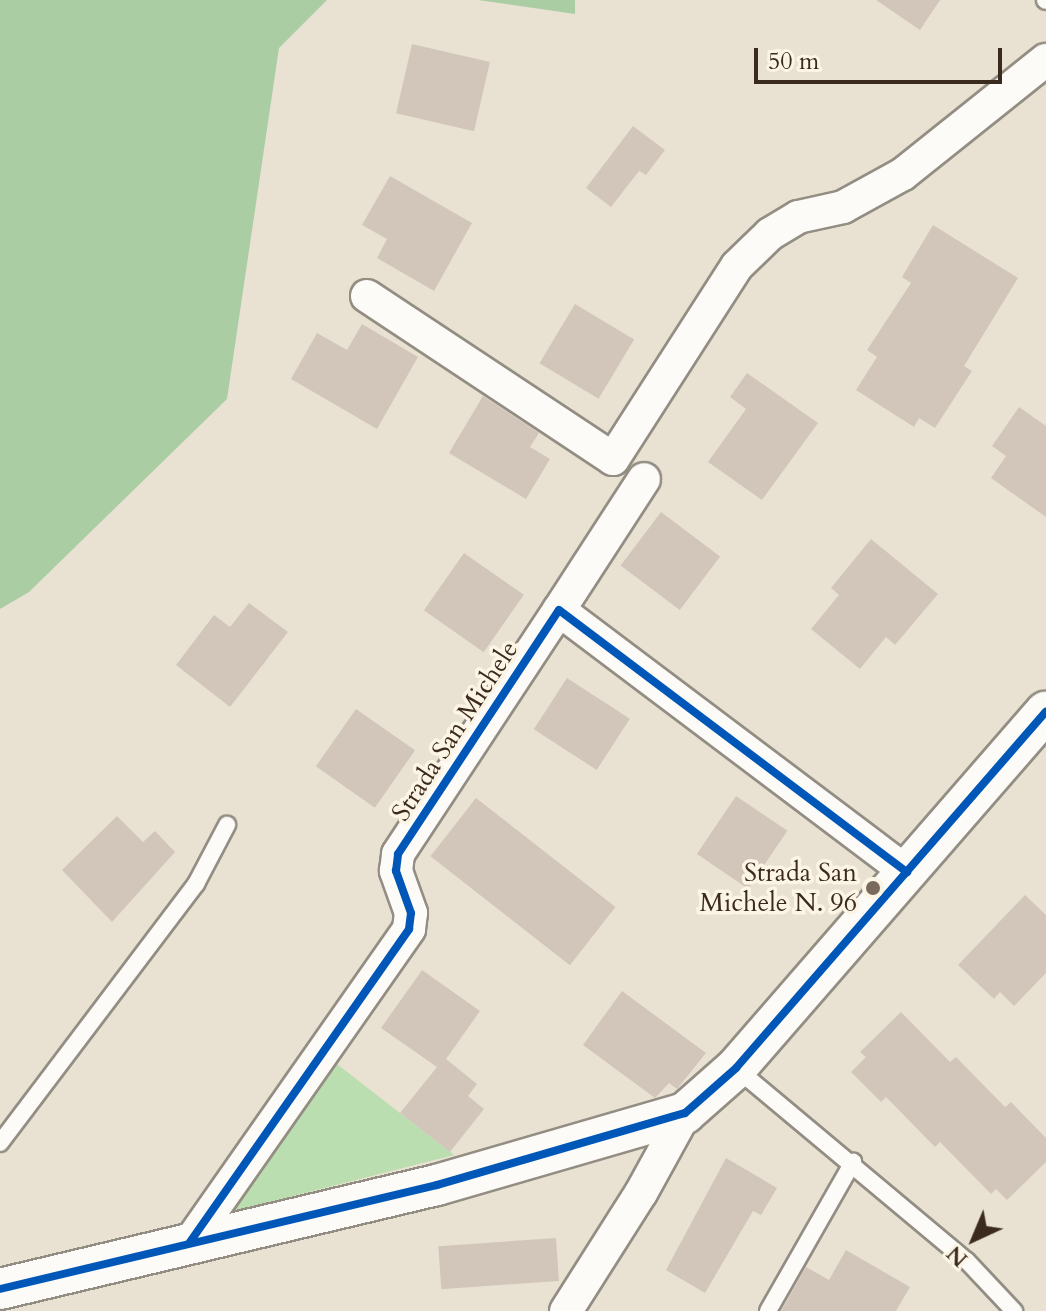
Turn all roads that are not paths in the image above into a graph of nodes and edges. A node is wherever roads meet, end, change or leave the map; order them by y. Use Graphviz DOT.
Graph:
graph roads {
  1 [pos="1046,60"];
  2 [pos="367,296"];
  3 [pos="644,479"];
  4 [pos="559,610"];
  5 [pos="1046,712"];
  6 [pos="227,825"];
  7 [pos="907,872"];
  8 [pos="736,1068"];
  9 [pos="685,1113"];
  10 [pos="0,1143"];
  11 [pos="853,1162"];
  12 [pos="190,1242"];
  13 [pos="0,1289"];
  14 [pos="566,1311"];
  15 [pos="768,1311"];
  16 [pos="1014,1311"];
  1 -- 2 [label="street"];
  3 -- 4 [label="street, Strada San Michele"];
  4 -- 7 [label="street"];
  4 -- 12 [label="street, Strada San Michele"];
  5 -- 7 [label="street"];
  6 -- 10 [label="lane"];
  7 -- 8 [label="street"];
  8 -- 9 [label="street"];
  8 -- 11 [label="lane"];
  9 -- 12 [label="street"];
  9 -- 14 [label="street"];
  11 -- 15 [label="lane"];
  11 -- 16 [label="lane"];
  12 -- 13 [label="street"];
}
